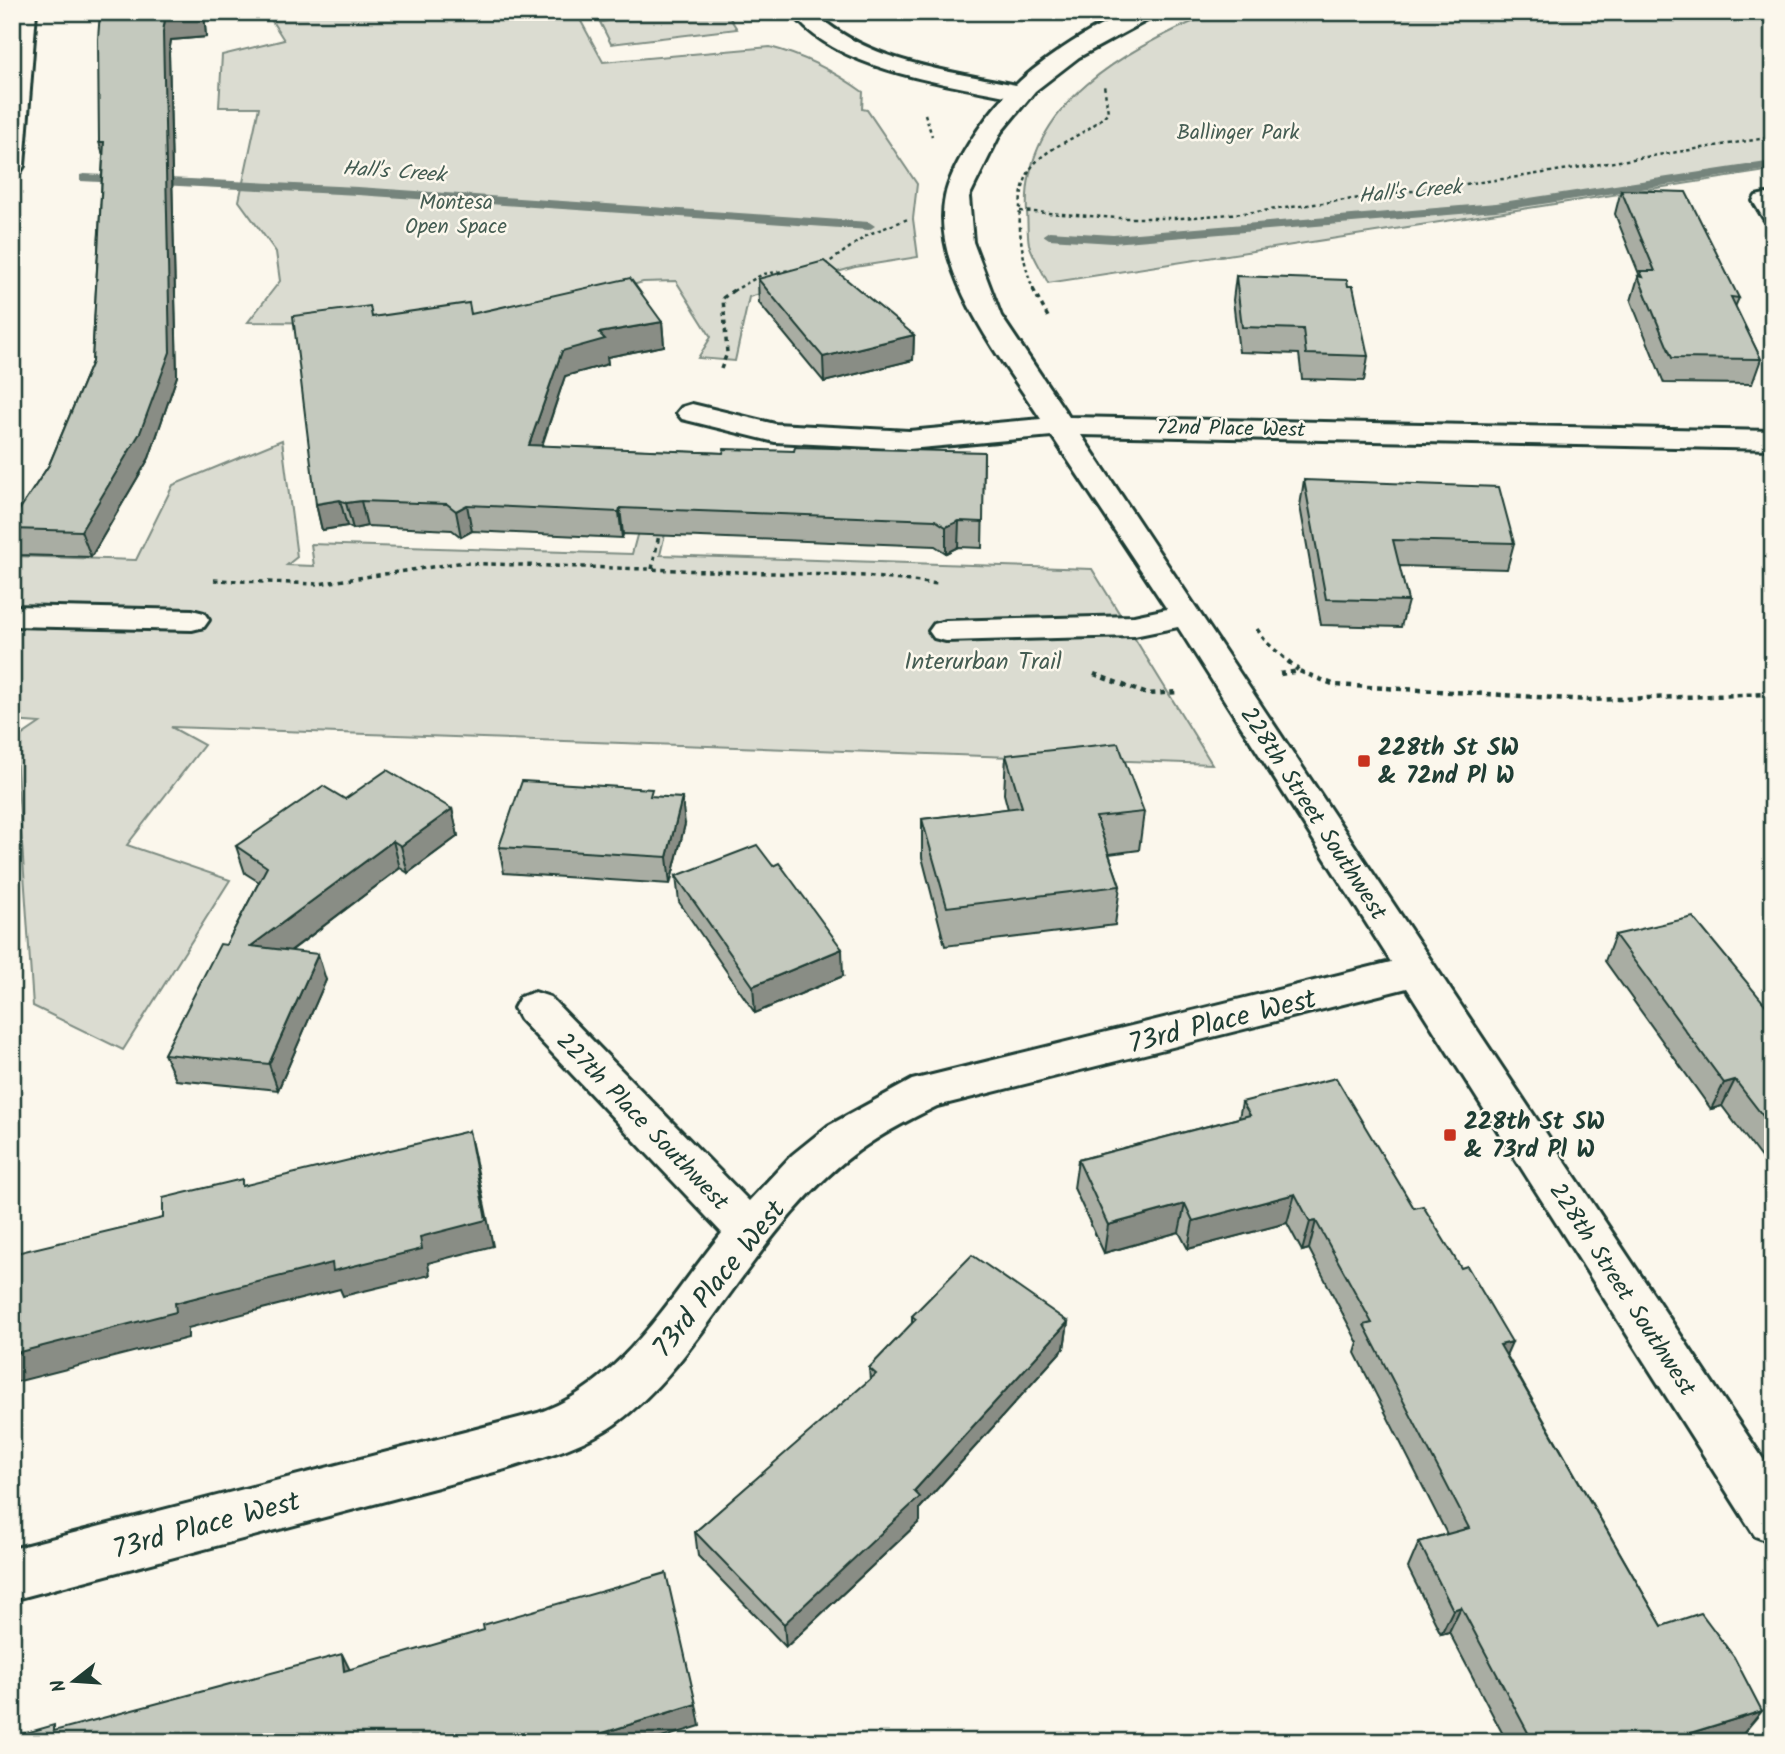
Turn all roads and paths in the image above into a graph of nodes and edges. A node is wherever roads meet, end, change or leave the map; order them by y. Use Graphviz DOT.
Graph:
graph roads {
  1 [pos="26,12"];
  2 [pos="803,12"];
  3 [pos="1152,12"];
  4 [pos="1213,12"];
  5 [pos="1189,22"];
  6 [pos="1104,82"];
  7 [pos="16,86"];
  8 [pos="1018,92"];
  9 [pos="1773,136"];
  10 [pos="12,166"];
  11 [pos="1020,211"];
  12 [pos="919,215"];
  13 [pos="821,267"];
  14 [pos="794,270"];
  15 [pos="1050,321"];
  16 [pos="721,369"];
  17 [pos="691,412"];
  18 [pos="1060,426"];
  19 [pos="1773,440"];
  20 [pos="662,520"];
  21 [pos="652,569"];
  22 [pos="204,581"];
  23 [pos="1187,615"];
  24 [pos="12,616"];
  25 [pos="191,620"];
  26 [pos="1018,629"];
  27 [pos="946,631"];
  28 [pos="1299,671"];
  29 [pos="1185,691"];
  30 [pos="1773,694"];
  31 [pos="1417,971"];
  32 [pos="535,1008"];
  33 [pos="751,1233"];
  34 [pos="1773,1519"];
  35 [pos="12,1575"];
  1 -- 7 [label="street"];
  2 -- 8 [label="street"];
  3 -- 8 [label="street, 228th Street Southwest"];
  4 -- 5 [label="path"];
  6 -- 11 [label="path"];
  7 -- 10 [label="street"];
  8 -- 18 [label="street, 228th Street Southwest"];
  9 -- 11 [label="path"];
  11 -- 15 [label="path"];
  12 -- 13 [label="path"];
  14 -- 16 [label="path"];
  17 -- 18 [label="street, 72nd Place West"];
  18 -- 19 [label="street, 72nd Place West"];
  18 -- 23 [label="street, 228th Street Southwest"];
  20 -- 21 [label="path"];
  21 -- 22 [label="path"];
  21 -- 26 [label="path"];
  23 -- 26 [label="street"];
  23 -- 31 [label="street, 228th Street Southwest"];
  24 -- 25 [label="street"];
  26 -- 27 [label="street"];
  26 -- 29 [label="path"];
  28 -- 30 [label="path"];
  31 -- 33 [label="street, 73rd Place West"];
  31 -- 34 [label="street, 228th Street Southwest"];
  32 -- 33 [label="street, 227th Place Southwest"];
  33 -- 35 [label="street, 73rd Place West"];
}
